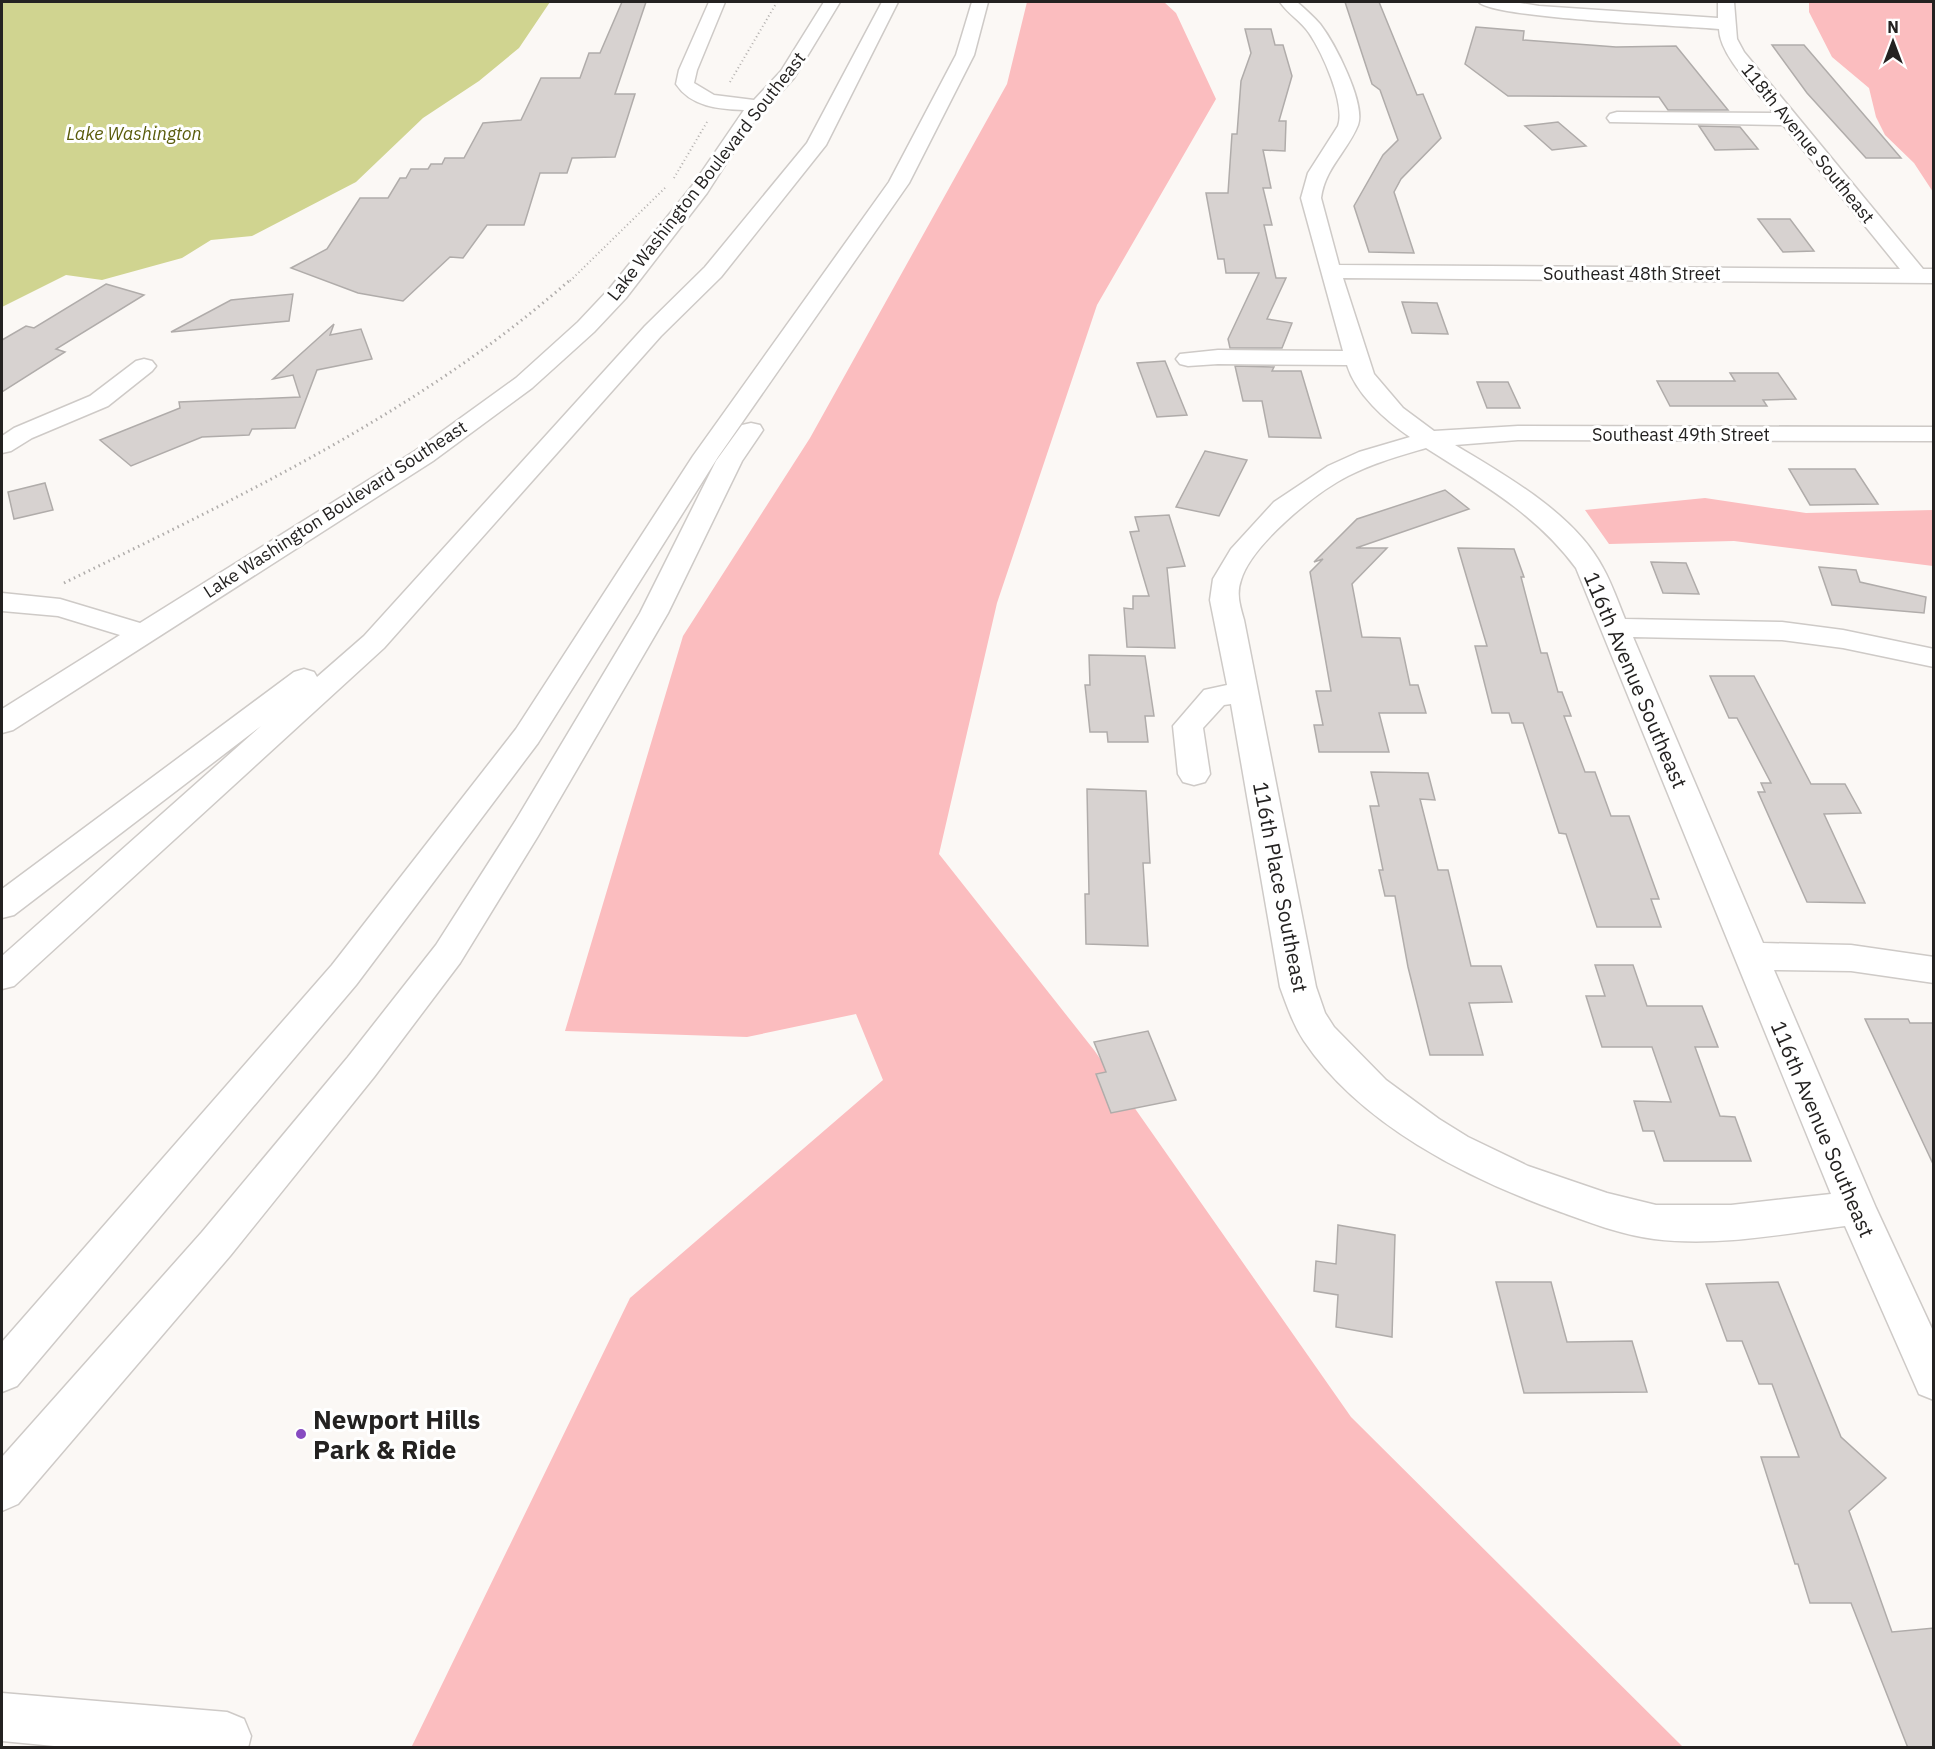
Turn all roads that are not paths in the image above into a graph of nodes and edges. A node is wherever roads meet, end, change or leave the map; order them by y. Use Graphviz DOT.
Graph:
graph roads {
  1 [pos="717,2"];
  2 [pos="832,2"];
  3 [pos="890,2"];
  4 [pos="980,2"];
  5 [pos="1288,2"];
  6 [pos="1487,2"];
  7 [pos="1726,2"];
  8 [pos="1725,24"];
  9 [pos="759,106"];
  10 [pos="1617,118"];
  11 [pos="1787,119"];
  12 [pos="899,183"];
  13 [pos="1330,272"];
  14 [pos="1924,275"];
  15 [pos="1357,358"];
  16 [pos="1188,359"];
  17 [pos="144,366"];
  18 [pos="1934,434"];
  19 [pos="1429,439"];
  20 [pos="2,446"];
  21 [pos="12,603"];
  22 [pos="1617,628"];
  23 [pos="143,633"];
  24 [pos="374,642"];
  25 [pos="1934,658"];
  26 [pos="1244,692"];
  27 [pos="2,723"];
  28 [pos="1194,774"];
  29 [pos="2,906"];
  30 [pos="1750,956"];
  31 [pos="1934,969"];
  32 [pos="2,976"];
  33 [pos="1856,1208"];
  34 [pos="2,1372"];
  35 [pos="1934,1380"];
  36 [pos="2,1489"];
  37 [pos="2,1717"];
  38 [pos="225,1742"];
  1 -- 9 [label="main road"];
  2 -- 9 [label="main road, Lake Washington Boulevard Southeast"];
  3 -- 24 [label="main road"];
  4 -- 12 [label="main road"];
  5 -- 13 [label="main road, 116th Avenue Southeast"];
  6 -- 8 [label="main road"];
  7 -- 8 [label="main road, 118th Avenue Southeast"];
  8 -- 11 [label="main road, 118th Avenue Southeast"];
  9 -- 23 [label="main road, Lake Washington Boulevard Southeast"];
  10 -- 11 [label="main road"];
  11 -- 14 [label="main road, 118th Avenue Southeast"];
  12 -- 34 [label="main road"];
  12 -- 36 [label="main road"];
  13 -- 14 [label="main road, Southeast 48th Street"];
  13 -- 15 [label="main road, 116th Avenue Southeast"];
  15 -- 16 [label="main road"];
  15 -- 19 [label="main road, 116th Avenue Southeast"];
  17 -- 20 [label="main road"];
  18 -- 19 [label="main road, Southeast 49th Street"];
  19 -- 22 [label="main road, 116th Avenue Southeast"];
  19 -- 26 [label="main road, 116th Place Southeast"];
  21 -- 23 [label="main road"];
  22 -- 25 [label="main road"];
  22 -- 30 [label="main road, 116th Avenue Southeast"];
  23 -- 27 [label="main road, Lake Washington Boulevard Southeast"];
  24 -- 29 [label="main road"];
  24 -- 32 [label="main road"];
  26 -- 28 [label="main road"];
  26 -- 33 [label="main road, 116th Place Southeast"];
  30 -- 31 [label="main road"];
  30 -- 33 [label="main road, 116th Avenue Southeast"];
  33 -- 35 [label="main road, 116th Avenue Southeast"];
  37 -- 38 [label="main road"];
}
